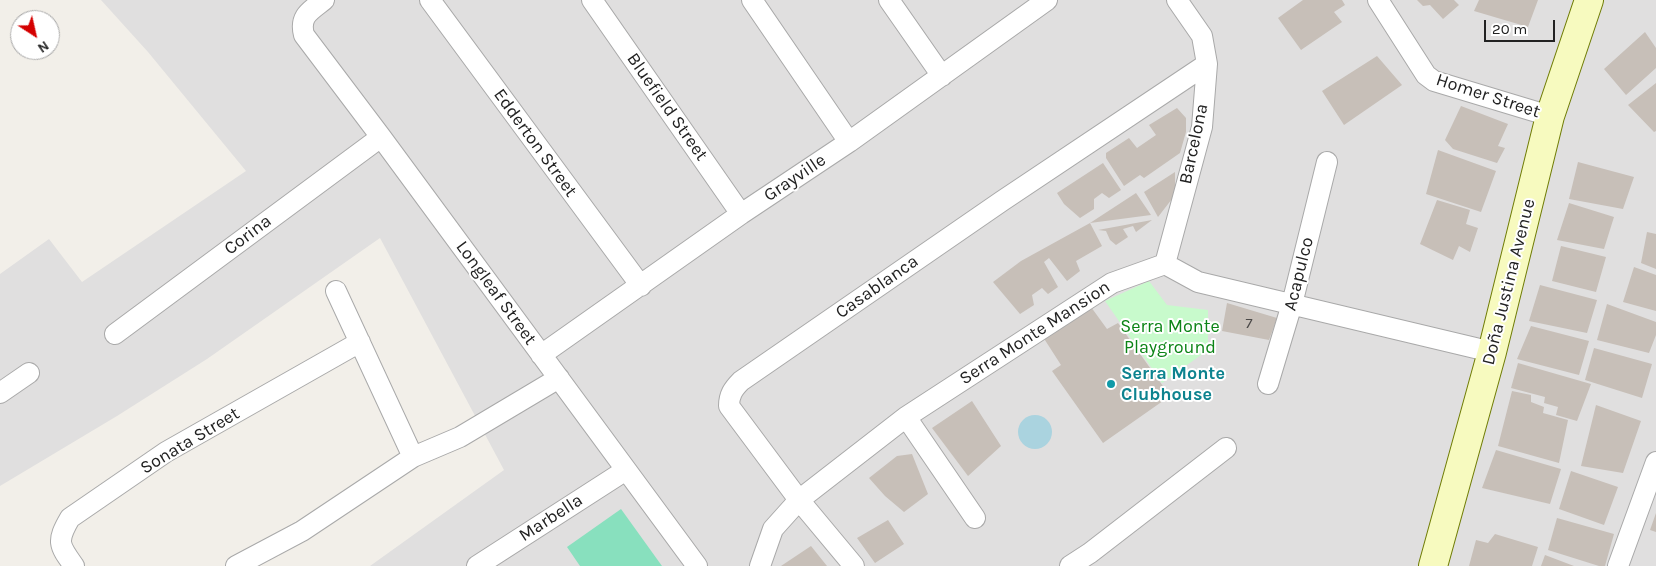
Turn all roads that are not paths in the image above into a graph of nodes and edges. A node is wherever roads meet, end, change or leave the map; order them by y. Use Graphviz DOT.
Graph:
graph roads {
  1 [pos="324,0"];
  2 [pos="430,0"];
  3 [pos="592,0"];
  4 [pos="752,0"];
  5 [pos="889,0"];
  6 [pos="1047,0"];
  7 [pos="1177,0"];
  8 [pos="1378,0"];
  9 [pos="1589,0"];
  10 [pos="1027,6"];
  11 [pos="1208,64"];
  12 [pos="942,76"];
  13 [pos="1550,116"];
  14 [pos="381,137"];
  15 [pos="849,142"];
  16 [pos="1328,162"];
  17 [pos="741,214"];
  18 [pos="1164,264"];
  19 [pos="640,286"];
  20 [pos="336,291"];
  21 [pos="1292,304"];
  22 [pos="115,334"];
  23 [pos="360,342"];
  24 [pos="1492,352"];
  25 [pos="541,354"];
  26 [pos="29,372"];
  27 [pos="559,378"];
  28 [pos="1268,384"];
  29 [pos="0,394"];
  30 [pos="906,417"];
  31 [pos="1226,448"];
  32 [pos="413,457"];
  33 [pos="1656,462"];
  34 [pos="626,470"];
  35 [pos="799,500"];
  36 [pos="975,518"];
  37 [pos="1094,560"];
  38 [pos="1431,564"];
  39 [pos="74,566"];
  40 [pos="236,566"];
  41 [pos="476,566"];
  42 [pos="697,566"];
  43 [pos="760,566"];
  44 [pos="854,566"];
  45 [pos="1070,566"];
  46 [pos="1618,566"];
  1 -- 14 [label="street, Longleaf Street"];
  2 -- 19 [label="street, Edderton Street"];
  3 -- 17 [label="street, Bluefield Street"];
  4 -- 15 [label="street"];
  5 -- 12 [label="street"];
  6 -- 10 [label="street, Grayville"];
  7 -- 11 [label="street, Barcelona"];
  8 -- 13 [label="street, Homer Street"];
  9 -- 13 [label="street, Doña Justina Avenue"];
  10 -- 12 [label="street, Grayville"];
  11 -- 18 [label="street, Barcelona"];
  11 -- 35 [label="street, Casablanca"];
  12 -- 15 [label="street, Grayville"];
  13 -- 24 [label="street, Doña Justina Avenue"];
  14 -- 22 [label="street, Corina"];
  14 -- 25 [label="street, Longleaf Street"];
  15 -- 17 [label="street, Grayville"];
  16 -- 21 [label="street, Acapulco"];
  17 -- 19 [label="street, Grayville"];
  18 -- 21 [label="street"];
  18 -- 30 [label="street, Serra Monte Mansion"];
  19 -- 25 [label="street, Grayville"];
  20 -- 23 [label="street"];
  21 -- 24 [label="street"];
  21 -- 28 [label="street, Acapulco"];
  23 -- 32 [label="street"];
  23 -- 39 [label="street, Sonata Street"];
  24 -- 38 [label="street, Doña Justina Avenue"];
  25 -- 27 [label="street, Longleaf Street"];
  26 -- 29 [label="street"];
  27 -- 32 [label="street"];
  27 -- 34 [label="street, Longleaf Street"];
  30 -- 35 [label="street, Serra Monte Mansion"];
  30 -- 36 [label="street"];
  31 -- 37 [label="street"];
  32 -- 40 [label="street"];
  33 -- 46 [label="street"];
  34 -- 41 [label="street, Marbella"];
  34 -- 42 [label="street, Longleaf Street"];
  35 -- 43 [label="street, Serra Monte Mansion"];
  35 -- 44 [label="street, Casablanca"];
  37 -- 45 [label="street"];
}
